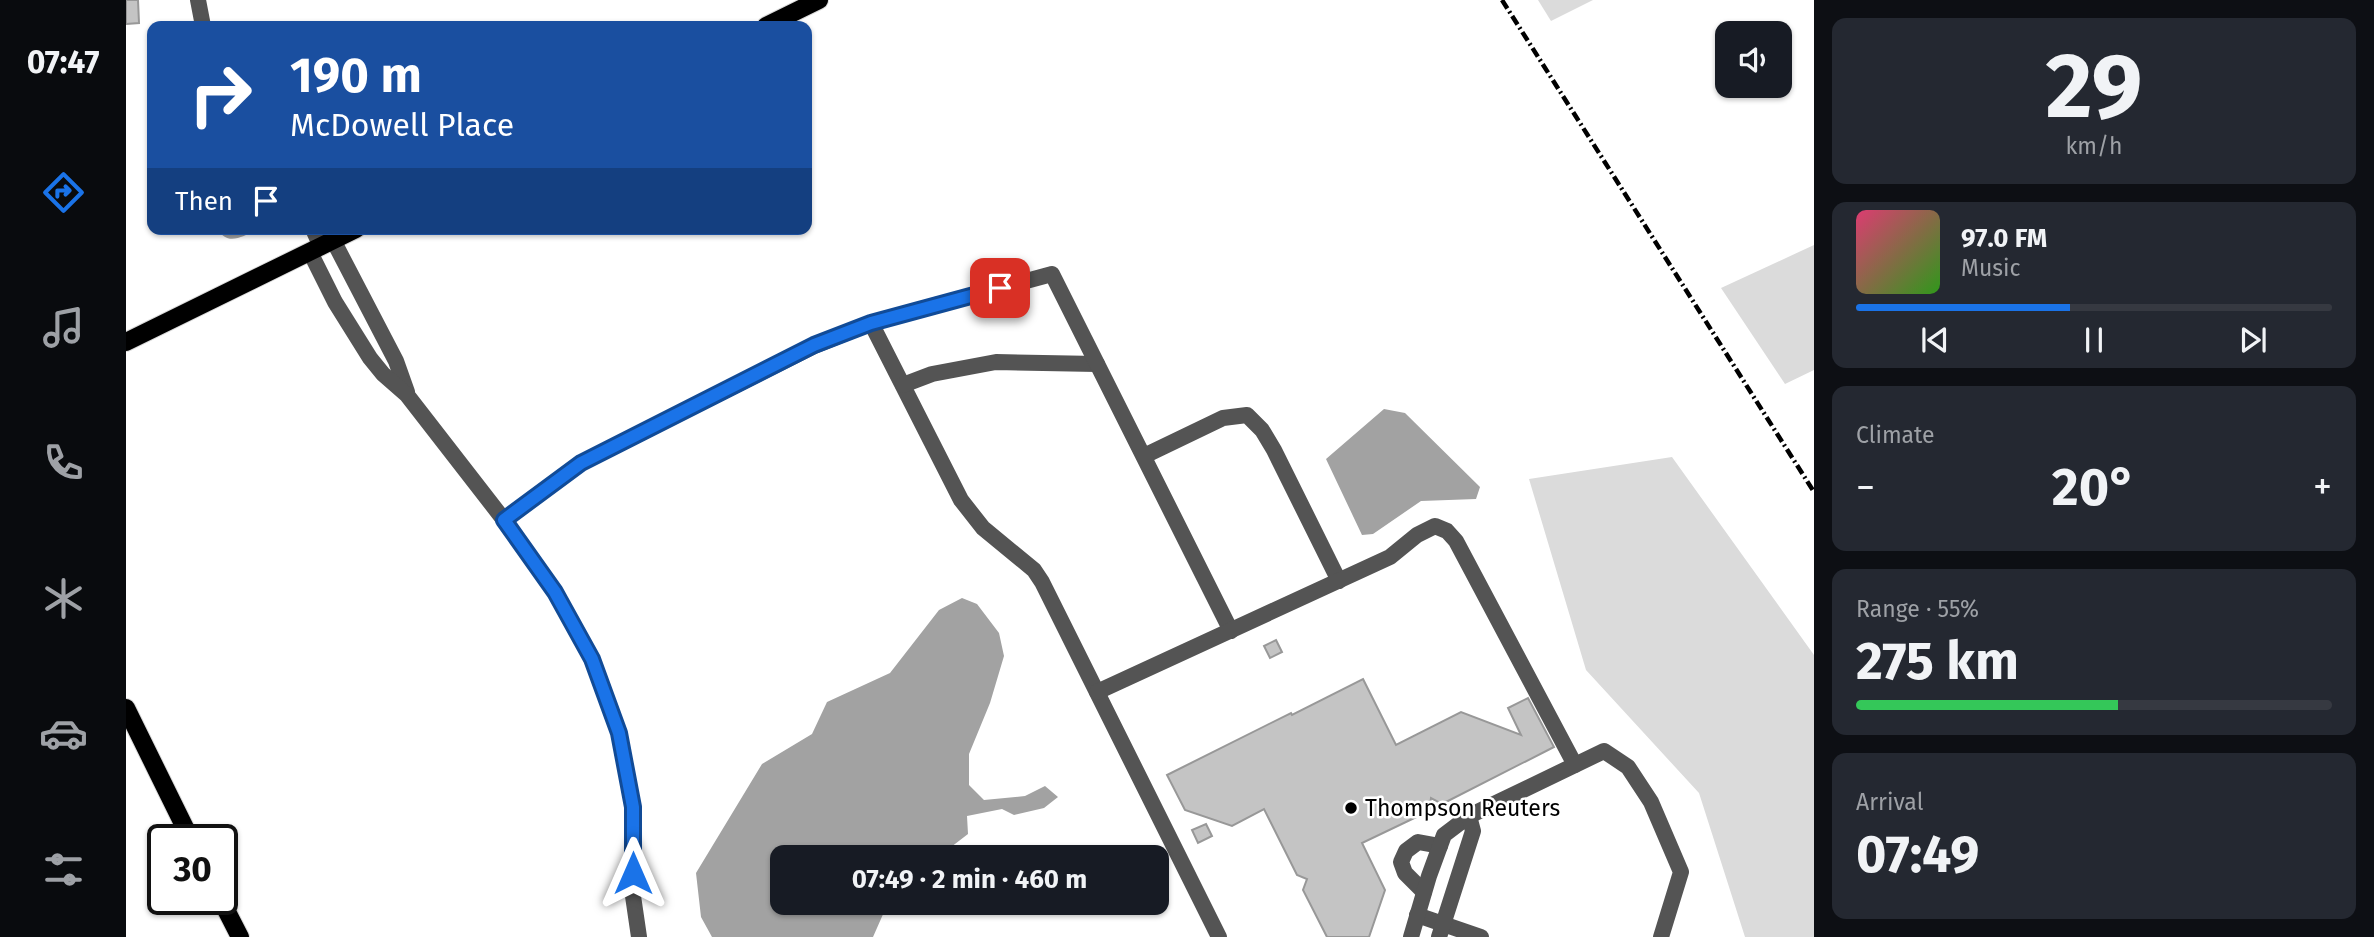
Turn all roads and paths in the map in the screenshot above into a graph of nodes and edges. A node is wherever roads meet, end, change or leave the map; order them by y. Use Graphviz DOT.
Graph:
graph roads {
  1 [pos="198,0"];
  2 [pos="819,0"];
  3 [pos="202,21"];
  4 [pos="776,21"];
  5 [pos="316,235"];
  6 [pos="344,235"];
  7 [pos="322,246"];
  8 [pos="871,323"];
  9 [pos="126,342"];
  10 [pos="1097,364"];
  11 [pos="904,385"];
  12 [pos="407,395"];
  13 [pos="1144,456"];
  14 [pos="504,520"];
  15 [pos="1339,581"];
  16 [pos="1231,631"];
  17 [pos="1097,692"];
  18 [pos="126,708"];
  19 [pos="1575,765"];
  20 [pos="1469,816"];
  21 [pos="183,824"];
  22 [pos="1438,851"];
  23 [pos="1462,867"];
  24 [pos="1424,892"];
  25 [pos="229,915"];
  26 [pos="1417,915"];
  27 [pos="1442,931"];
  28 [pos="240,937"];
  29 [pos="639,937"];
  30 [pos="1219,937"];
  31 [pos="1411,937"];
  32 [pos="1481,937"];
  33 [pos="1661,937"];
  1 -- 3 [label="street"];
  2 -- 4 [label="main road"];
  5 -- 7 [label="street"];
  6 -- 7 [label="main road"];
  7 -- 9 [label="main road"];
  7 -- 12 [label="street"];
  7 -- 12 [label="street"];
  8 -- 10 [label="street"];
  8 -- 11 [label="street"];
  8 -- 14 [label="street"];
  10 -- 11 [label="street"];
  10 -- 13 [label="street"];
  11 -- 17 [label="street"];
  12 -- 14 [label="street"];
  13 -- 15 [label="street"];
  13 -- 16 [label="street"];
  14 -- 29 [label="street"];
  15 -- 16 [label="street"];
  15 -- 19 [label="street"];
  16 -- 17 [label="street"];
  17 -- 30 [label="street"];
  18 -- 21 [label="main road"];
  19 -- 20 [label="street"];
  19 -- 33 [label="street"];
  20 -- 22 [label="street"];
  20 -- 23 [label="street"];
  22 -- 23 [label="street"];
  22 -- 24 [label="street"];
  22 -- 24 [label="street"];
  23 -- 27 [label="street"];
  24 -- 26 [label="street"];
  25 -- 28 [label="main road"];
  26 -- 27 [label="street"];
  26 -- 31 [label="street"];
  27 -- 32 [label="street"];
}
